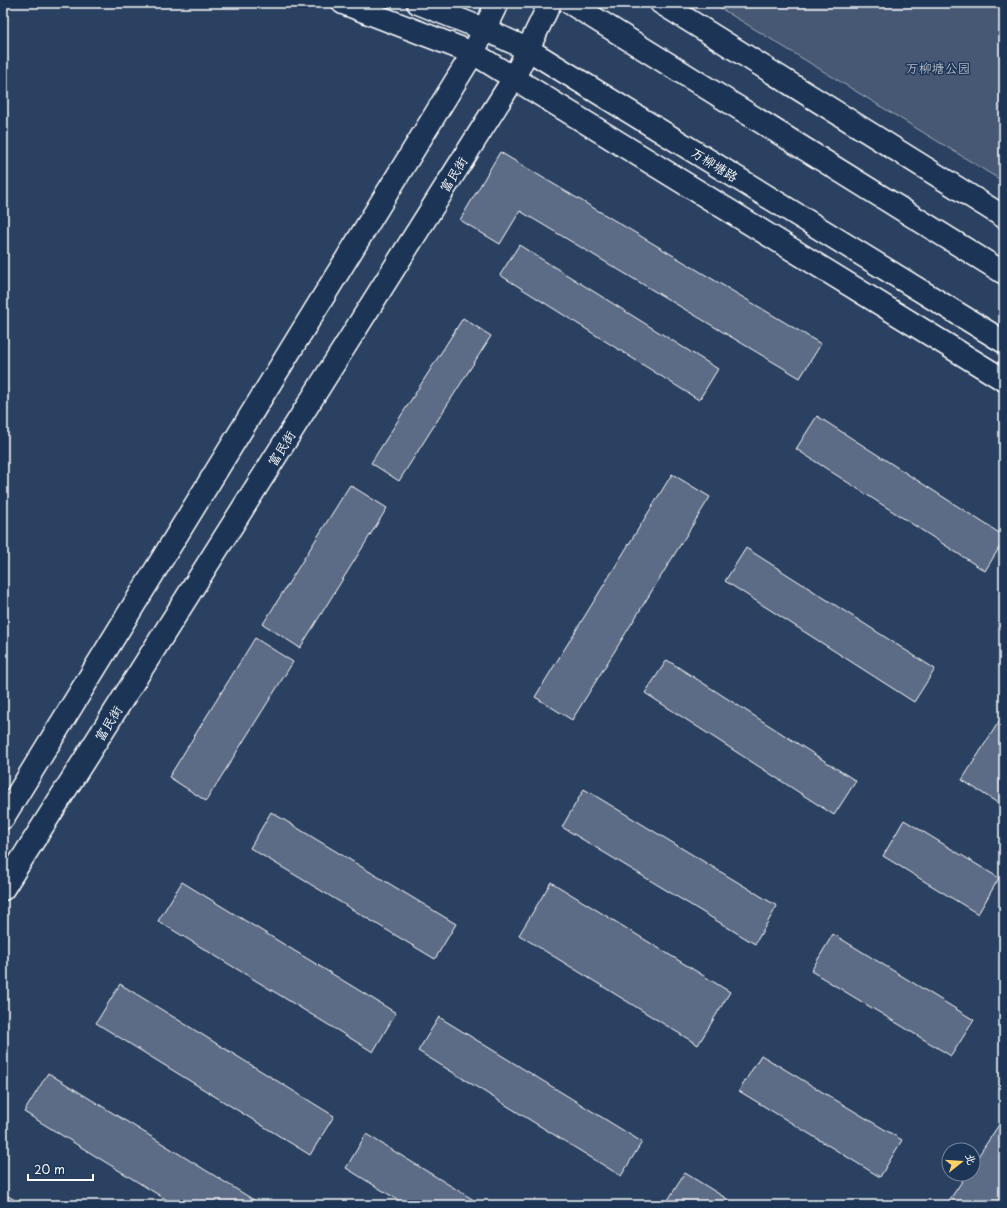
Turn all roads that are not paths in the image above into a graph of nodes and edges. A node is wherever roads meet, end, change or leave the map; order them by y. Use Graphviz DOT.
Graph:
graph roads {
  1 [pos="343,3"];
  2 [pos="418,3"];
  3 [pos="497,3"];
  4 [pos="550,3"];
  5 [pos="570,3"];
  6 [pos="661,3"];
  7 [pos="486,30"];
  8 [pos="529,50"];
  9 [pos="473,53"];
  10 [pos="514,78"];
  11 [pos="1004,217"];
  12 [pos="1004,273"];
  13 [pos="1004,342"];
  14 [pos="1004,380"];
  15 [pos="3,818"];
  16 [pos="3,889"];
  1 -- 9 [label="main road"];
  2 -- 7 [label="main road, 万柳塘路"];
  3 -- 7 [label="main road"];
  4 -- 8 [label="main road, 富民街"];
  5 -- 12 [label="main road"];
  6 -- 11 [label="main road"];
  7 -- 8 [label="main road, 万柳塘路"];
  7 -- 9 [label="main road"];
  8 -- 10 [label="main road, 富民街"];
  8 -- 13 [label="main road, 万柳塘路"];
  9 -- 10 [label="main road"];
  9 -- 15 [label="main road"];
  10 -- 14 [label="main road"];
  10 -- 16 [label="main road, 富民街"];
}
